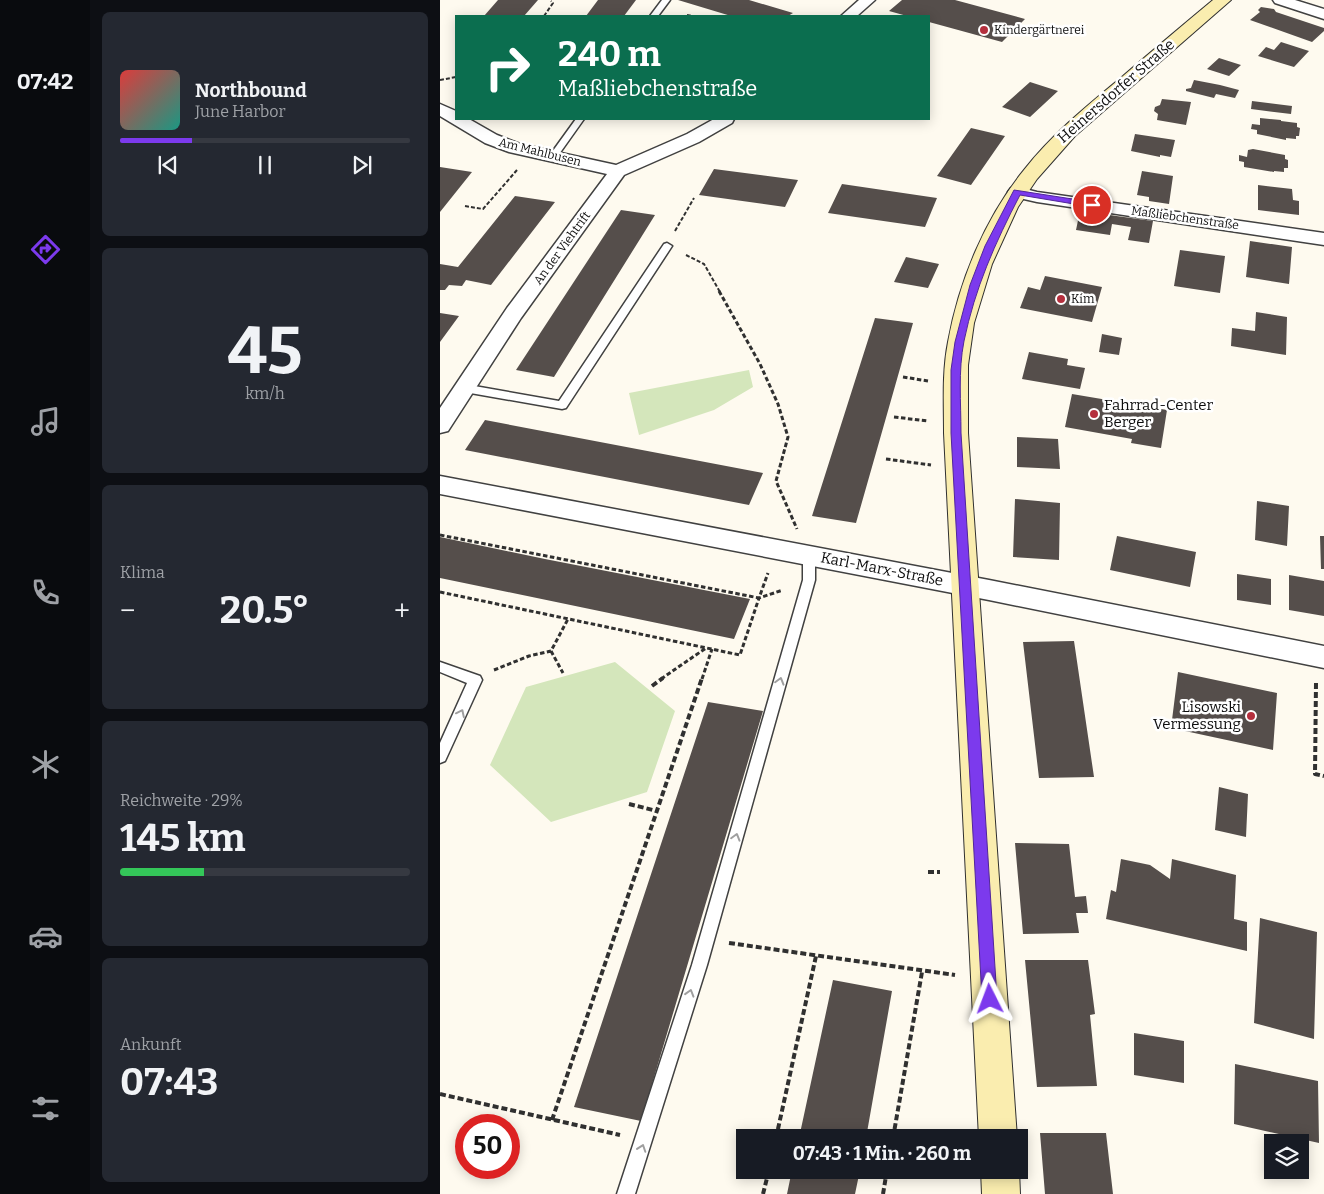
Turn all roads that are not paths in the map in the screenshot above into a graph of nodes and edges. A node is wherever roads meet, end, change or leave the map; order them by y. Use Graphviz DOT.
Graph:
graph roads {
  1 [pos="666,0"];
  2 [pos="868,0"];
  3 [pos="1223,0"];
  4 [pos="1280,0"];
  5 [pos="1324,14"];
  6 [pos="655,15"];
  7 [pos="849,15"];
  8 [pos="440,109"];
  9 [pos="455,118"];
  10 [pos="459,120"];
  11 [pos="579,120"];
  12 [pos="724,120"];
  13 [pos="554,155"];
  14 [pos="618,171"];
  15 [pos="1017,192"];
  16 [pos="1324,238"];
  17 [pos="667,246"];
  18 [pos="463,388"];
  19 [pos="440,425"];
  20 [pos="440,485"];
  21 [pos="809,555"];
  22 [pos="966,586"];
  23 [pos="1324,657"];
  24 [pos="440,667"];
  25 [pos="440,757"];
  26 [pos="997,1129"];
  27 [pos="1000,1179"];
  28 [pos="626,1194"];
  29 [pos="1001,1194"];
  1 -- 6 [label="lane"];
  2 -- 7 [label="street"];
  3 -- 15 [label="main road, Heinersdorfer Straße"];
  4 -- 5 [label="street"];
  8 -- 9 [label="street, Am Mahlbusen"];
  10 -- 13 [label="street, Am Mahlbusen"];
  11 -- 13 [label="lane"];
  12 -- 14 [label="street"];
  13 -- 14 [label="street, Am Mahlbusen"];
  14 -- 18 [label="street, An der Viehtrift"];
  15 -- 16 [label="street, Maßliebchenstraße"];
  15 -- 22 [label="main road, Heinersdorfer Straße"];
  17 -- 18 [label="lane"];
  18 -- 19 [label="street, An der Viehtrift"];
  20 -- 21 [label="street, Karl-Marx-Straße"];
  21 -- 22 [label="street, Karl-Marx-Straße"];
  28 -- 21 [label="lane, one-way"];
  22 -- 23 [label="street, Karl-Marx-Straße"];
  22 -- 26 [label="main road, Heinersdorfer Straße"];
  25 -- 24 [label="lane, one-way"];
  27 -- 29 [label="main road"];
}
